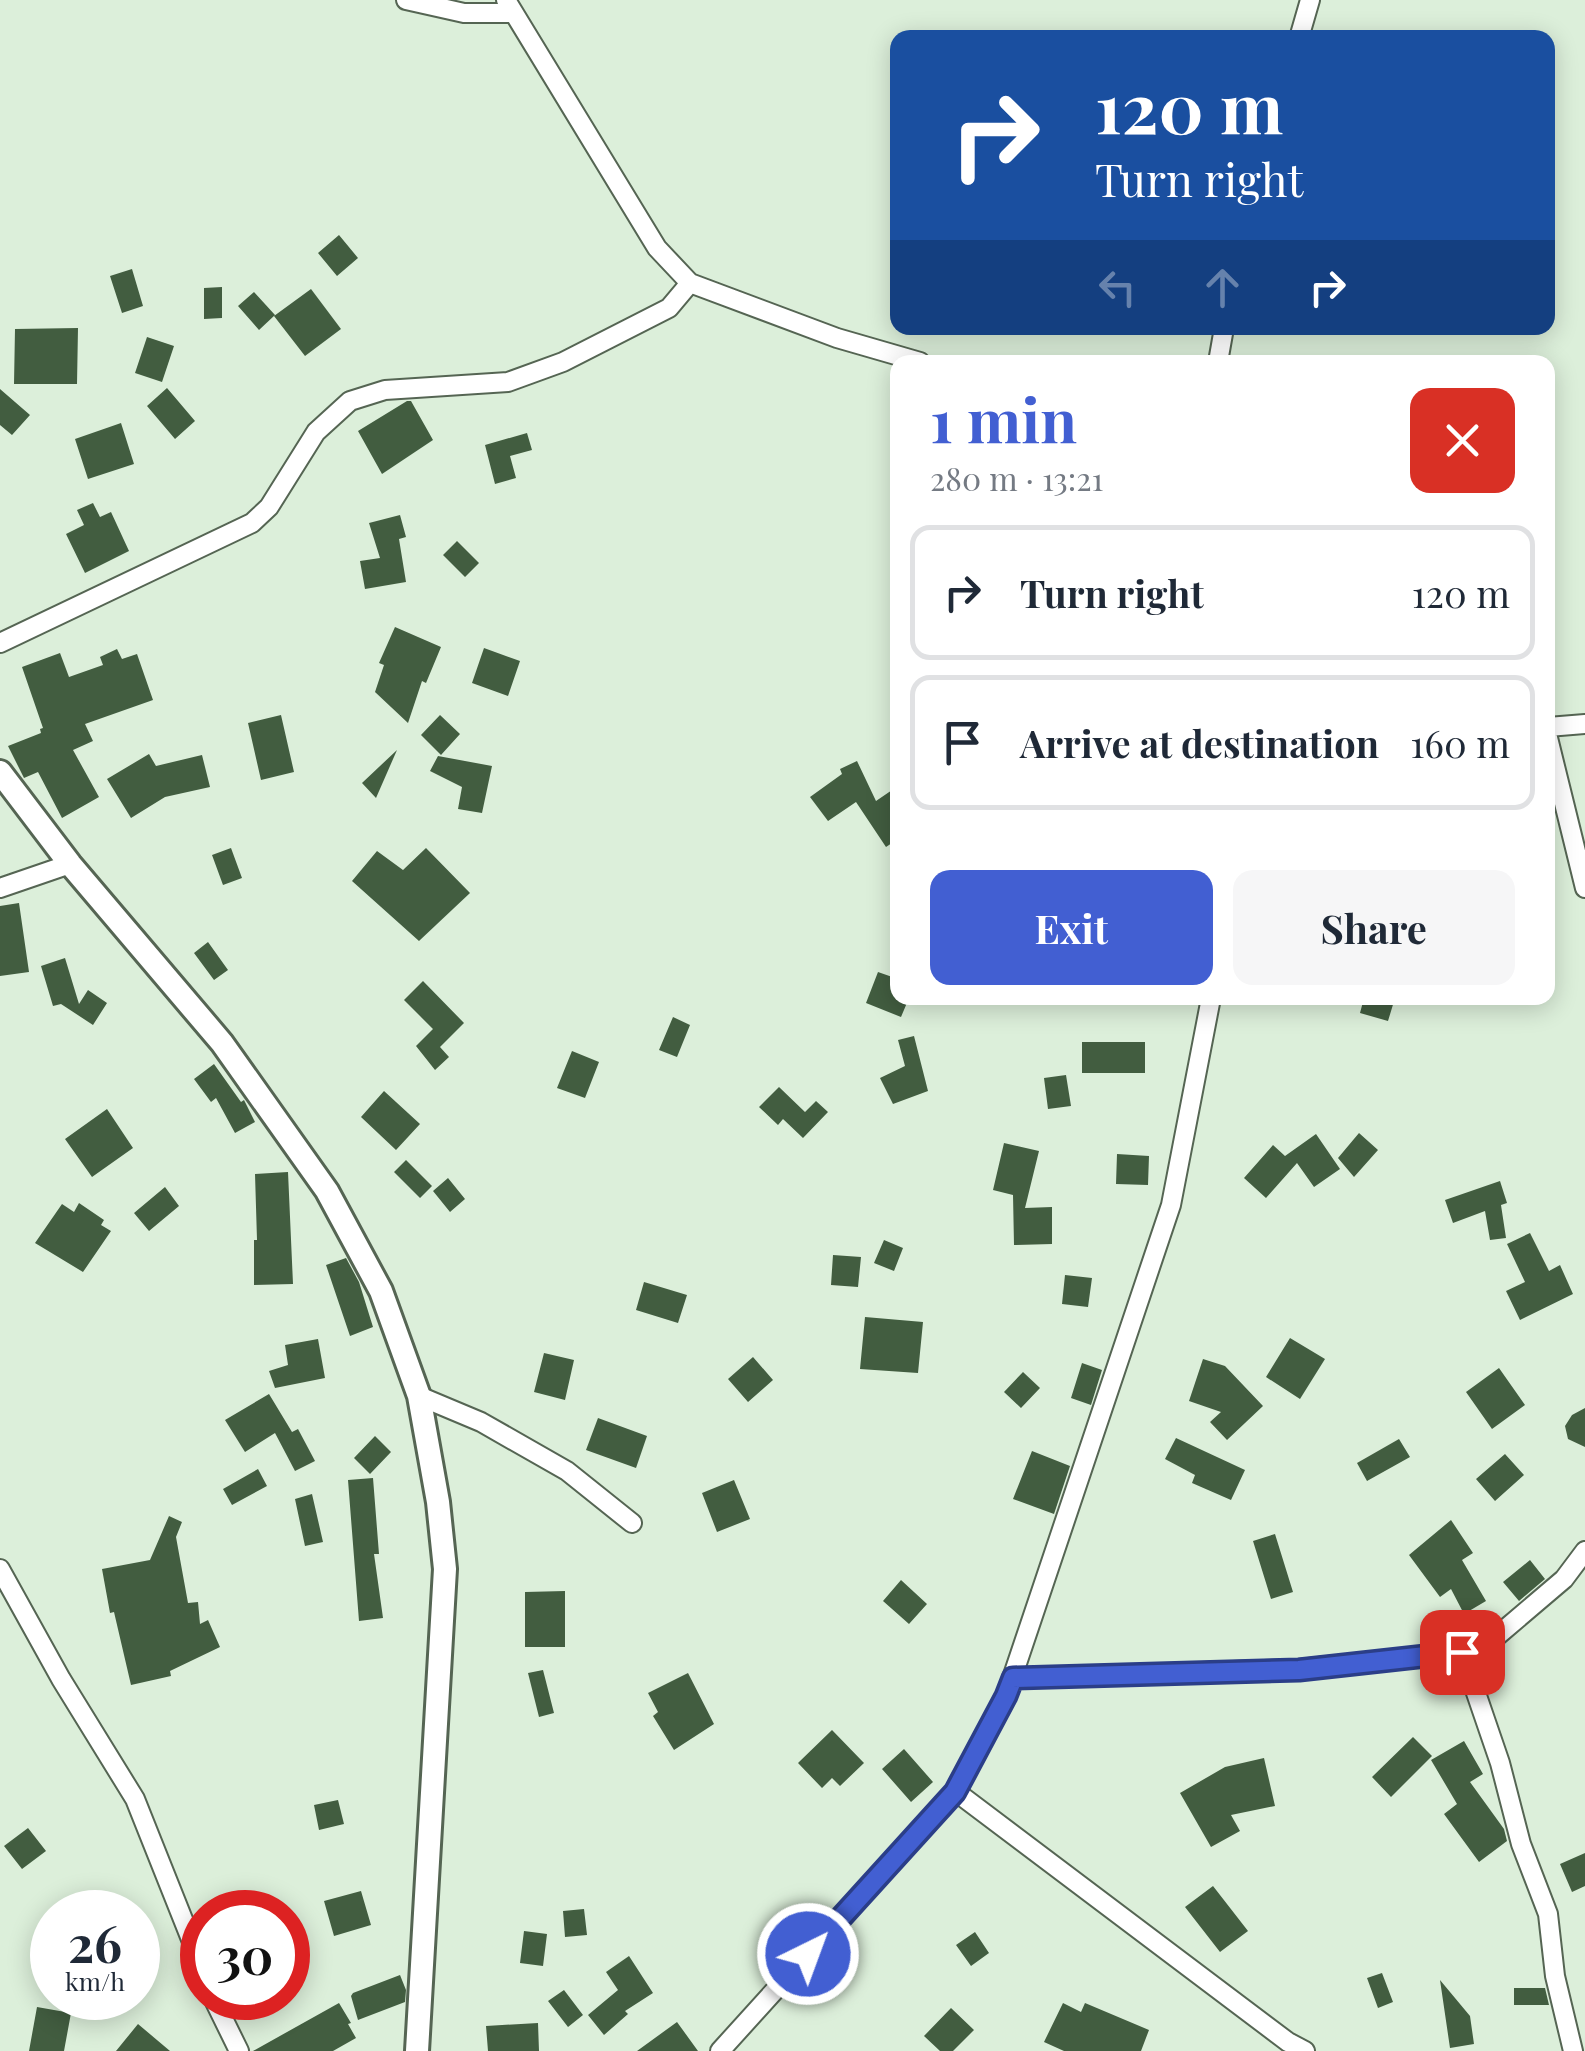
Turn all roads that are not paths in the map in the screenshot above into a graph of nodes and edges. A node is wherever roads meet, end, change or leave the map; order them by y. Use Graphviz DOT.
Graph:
graph roads {
  1 [pos="406,0"];
  2 [pos="1310,0"];
  3 [pos="509,6"];
  4 [pos="1301,30"];
  5 [pos="690,282"];
  6 [pos="896,355"];
  7 [pos="0,644"];
  8 [pos="1585,724"];
  9 [pos="1555,726"];
  10 [pos="1555,766"];
  11 [pos="0,772"];
  12 [pos="70,864"];
  13 [pos="0,888"];
  14 [pos="1585,888"];
  15 [pos="1210,1005"];
  16 [pos="419,1396"];
  17 [pos="632,1523"];
  18 [pos="1585,1551"];
  19 [pos="0,1569"];
  20 [pos="1462,1652"];
  21 [pos="1013,1678"];
  22 [pos="955,1792"];
  23 [pos="180,1912"];
  24 [pos="224,2020"];
  25 [pos="239,2051"];
  26 [pos="417,2051"];
  27 [pos="720,2051"];
  28 [pos="1305,2051"];
  29 [pos="1573,2051"];
  1 -- 3 [label="street"];
  2 -- 4 [label="street"];
  3 -- 5 [label="street"];
  5 -- 6 [label="street"];
  5 -- 7 [label="street"];
  8 -- 9 [label="street"];
  10 -- 14 [label="street"];
  11 -- 12 [label="street"];
  12 -- 13 [label="street"];
  12 -- 16 [label="street"];
  15 -- 21 [label="street"];
  16 -- 17 [label="street"];
  16 -- 26 [label="street"];
  18 -- 20 [label="street"];
  19 -- 23 [label="street"];
  20 -- 21 [label="street"];
  20 -- 29 [label="street"];
  21 -- 22 [label="street"];
  22 -- 27 [label="street"];
  22 -- 28 [label="street"];
  24 -- 25 [label="street"];
}
